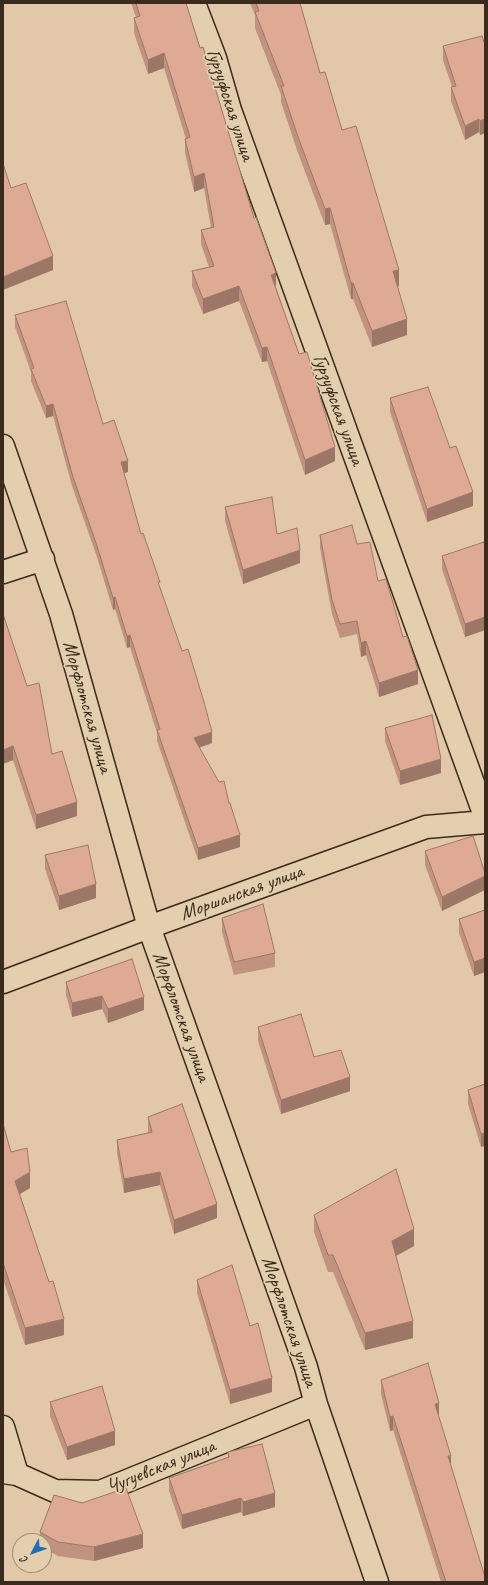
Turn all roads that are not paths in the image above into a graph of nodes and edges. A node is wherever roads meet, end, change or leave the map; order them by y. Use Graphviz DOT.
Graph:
graph roads {
  1 [pos="194,3"];
  2 [pos="3,446"];
  3 [pos="43,559"];
  4 [pos="3,572"];
  5 [pos="485,816"];
  6 [pos="485,822"];
  7 [pos="149,927"];
  8 [pos="3,982"];
  9 [pos="316,1404"];
  10 [pos="3,1427"];
  11 [pos="10,1473"];
  12 [pos="377,1582"];
  1 -- 5 [label="street, Гурзуфская улица"];
  2 -- 3 [label="street, Морфлотская улица"];
  3 -- 4 [label="street"];
  3 -- 7 [label="street, Морфлотская улица"];
  6 -- 7 [label="street, Моршанская улица"];
  7 -- 8 [label="street, Моршанская улица"];
  7 -- 9 [label="street, Морфлотская улица"];
  9 -- 11 [label="street, Чугуевская улица"];
  9 -- 12 [label="street, Морфлотская улица"];
  10 -- 11 [label="street"];
}
